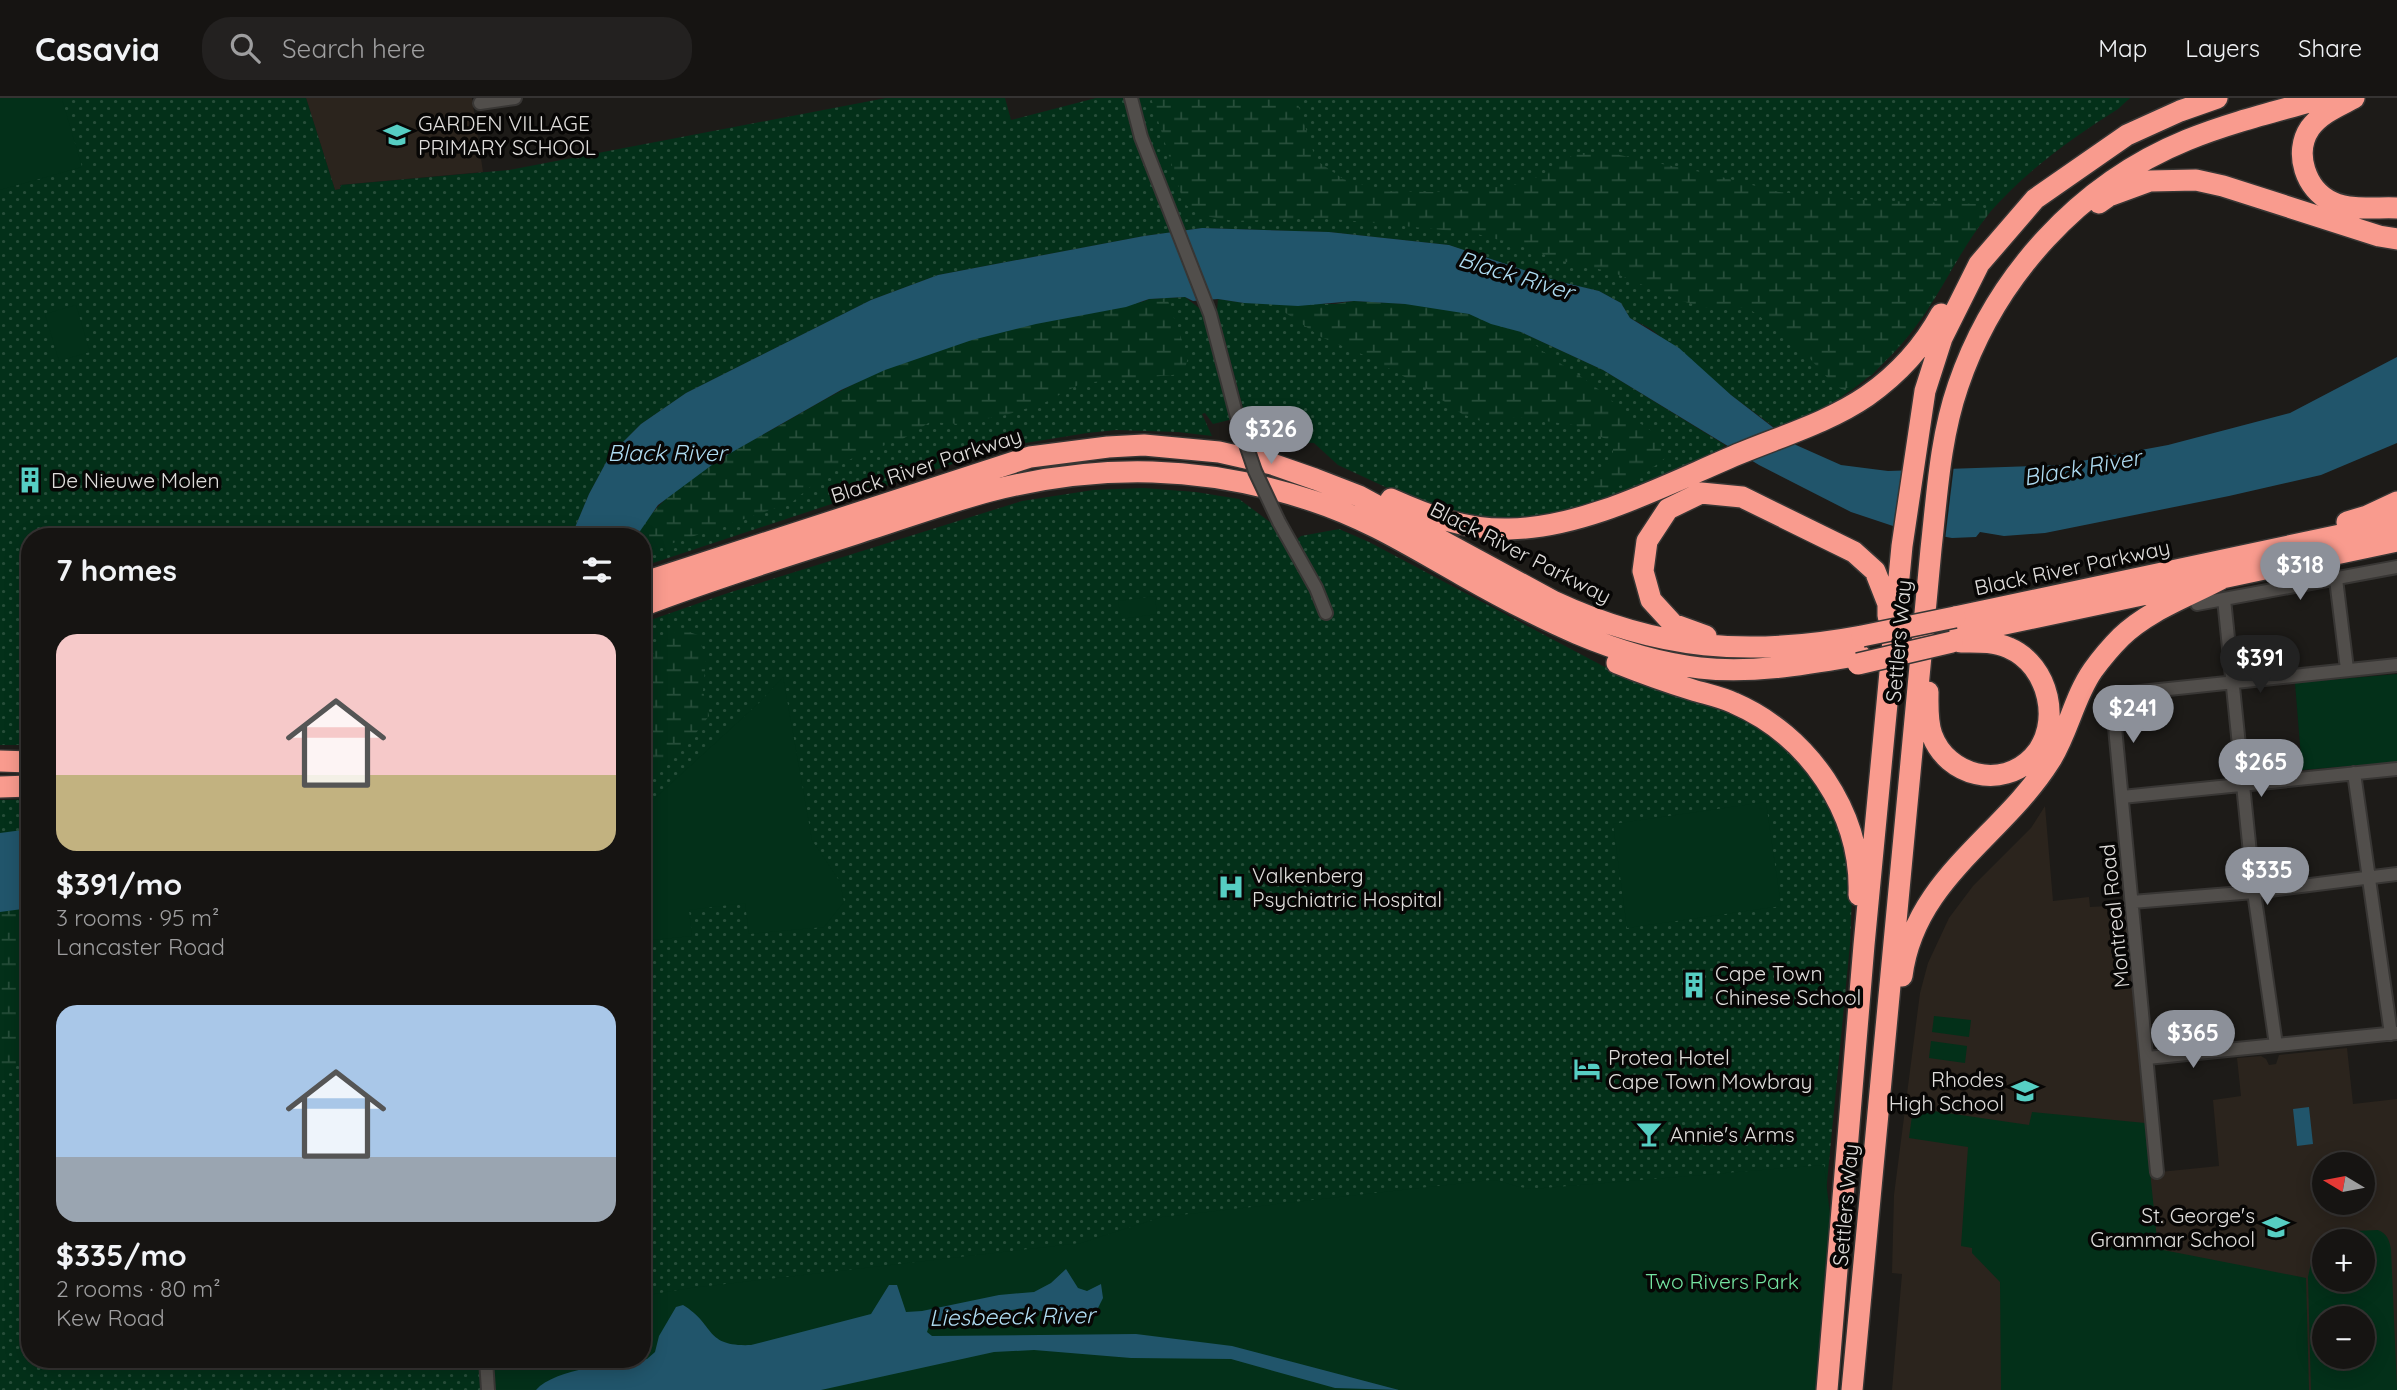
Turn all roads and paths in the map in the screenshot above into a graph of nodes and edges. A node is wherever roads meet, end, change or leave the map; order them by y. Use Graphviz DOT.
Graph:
graph roads {
  1 [pos="514,98"];
  2 [pos="1131,98"];
  3 [pos="2172,98"];
  4 [pos="2217,98"];
  5 [pos="2324,98"];
  6 [pos="2354,98"];
  7 [pos="480,103"];
  8 [pos="2111,144"];
  9 [pos="2397,208"];
  10 [pos="2045,240"];
  11 [pos="2391,240"];
  12 [pos="1979,264"];
  13 [pos="1219,452"];
  14 [pos="2397,502"];
  15 [pos="2397,523"];
  16 [pos="2397,541"];
  17 [pos="2397,567"];
  18 [pos="1465,577"];
  19 [pos="2225,579"];
  20 [pos="2336,579"];
  21 [pos="651,580"];
  22 [pos="651,602"];
  23 [pos="2197,604"];
  24 [pos="1326,613"];
  25 [pos="1953,631"];
  26 [pos="1856,649"];
  27 [pos="1922,652"];
  28 [pos="2397,665"];
  29 [pos="2347,669"];
  30 [pos="1890,674"];
  31 [pos="2232,681"];
  32 [pos="0,761"];
  33 [pos="21,762"];
  34 [pos="2397,769"];
  35 [pos="2354,772"];
  36 [pos="2243,784"];
  37 [pos="21,786"];
  38 [pos="0,787"];
  39 [pos="2122,797"];
  40 [pos="2397,874"];
  41 [pos="2367,878"];
  42 [pos="2254,892"];
  43 [pos="2132,902"];
  44 [pos="1864,945"];
  45 [pos="2394,1033"];
  46 [pos="2276,1045"];
  47 [pos="2147,1058"];
  48 [pos="1881,1079"];
  49 [pos="2157,1172"];
  50 [pos="487,1368"];
  51 [pos="1824,1386"];
  52 [pos="1857,1387"];
  53 [pos="488,1390"];
  1 -- 7 [label="street"];
  2 -- 24 [label="street, bridge"];
  3 -- 8 [label="highway"];
  4 -- 8 [label="highway, Settlers Way"];
  5 -- 10 [label="highway, Settlers Way"];
  6 -- 9 [label="highway"];
  8 -- 12 [label="highway, Settlers Way"];
  10 -- 11 [label="highway"];
  10 -- 27 [label="highway, Settlers Way"];
  12 -- 13 [label="highway"];
  12 -- 30 [label="highway, Settlers Way"];
  13 -- 21 [label="highway, Black River Parkway"];
  13 -- 26 [label="highway, Black River Parkway"];
  14 -- 19 [label="highway"];
  15 -- 19 [label="highway, Black River Parkway"];
  16 -- 19 [label="highway, Black River Parkway"];
  17 -- 20 [label="street"];
  18 -- 22 [label="highway, Black River Parkway"];
  18 -- 26 [label="highway, Black River Parkway"];
  18 -- 44 [label="highway"];
  19 -- 20 [label="street"];
  19 -- 23 [label="street"];
  19 -- 25 [label="highway, Black River Parkway"];
  19 -- 31 [label="street"];
  19 -- 48 [label="highway"];
  20 -- 29 [label="street"];
  25 -- 26 [label="highway, Black River Parkway"];
  25 -- 27 [label="highway"];
  26 -- 30 [label="highway"];
  27 -- 48 [label="highway, Settlers Way"];
  28 -- 29 [label="street"];
  29 -- 31 [label="street"];
  30 -- 44 [label="highway, Settlers Way"];
  31 -- 36 [label="street"];
  31 -- 39 [label="street, Montreal Road"];
  32 -- 33 [label="highway"];
  34 -- 35 [label="street"];
  35 -- 36 [label="street"];
  35 -- 41 [label="street"];
  36 -- 39 [label="street"];
  36 -- 42 [label="street"];
  37 -- 38 [label="highway"];
  39 -- 43 [label="street, Montreal Road"];
  40 -- 41 [label="street"];
  41 -- 42 [label="street"];
  41 -- 45 [label="street"];
  42 -- 43 [label="street"];
  42 -- 46 [label="street"];
  43 -- 47 [label="street, Montreal Road"];
  44 -- 51 [label="highway, Settlers Way"];
  45 -- 46 [label="street"];
  46 -- 47 [label="street"];
  47 -- 49 [label="street, Montreal Road"];
  48 -- 52 [label="highway, Settlers Way"];
  50 -- 53 [label="street"];
}
